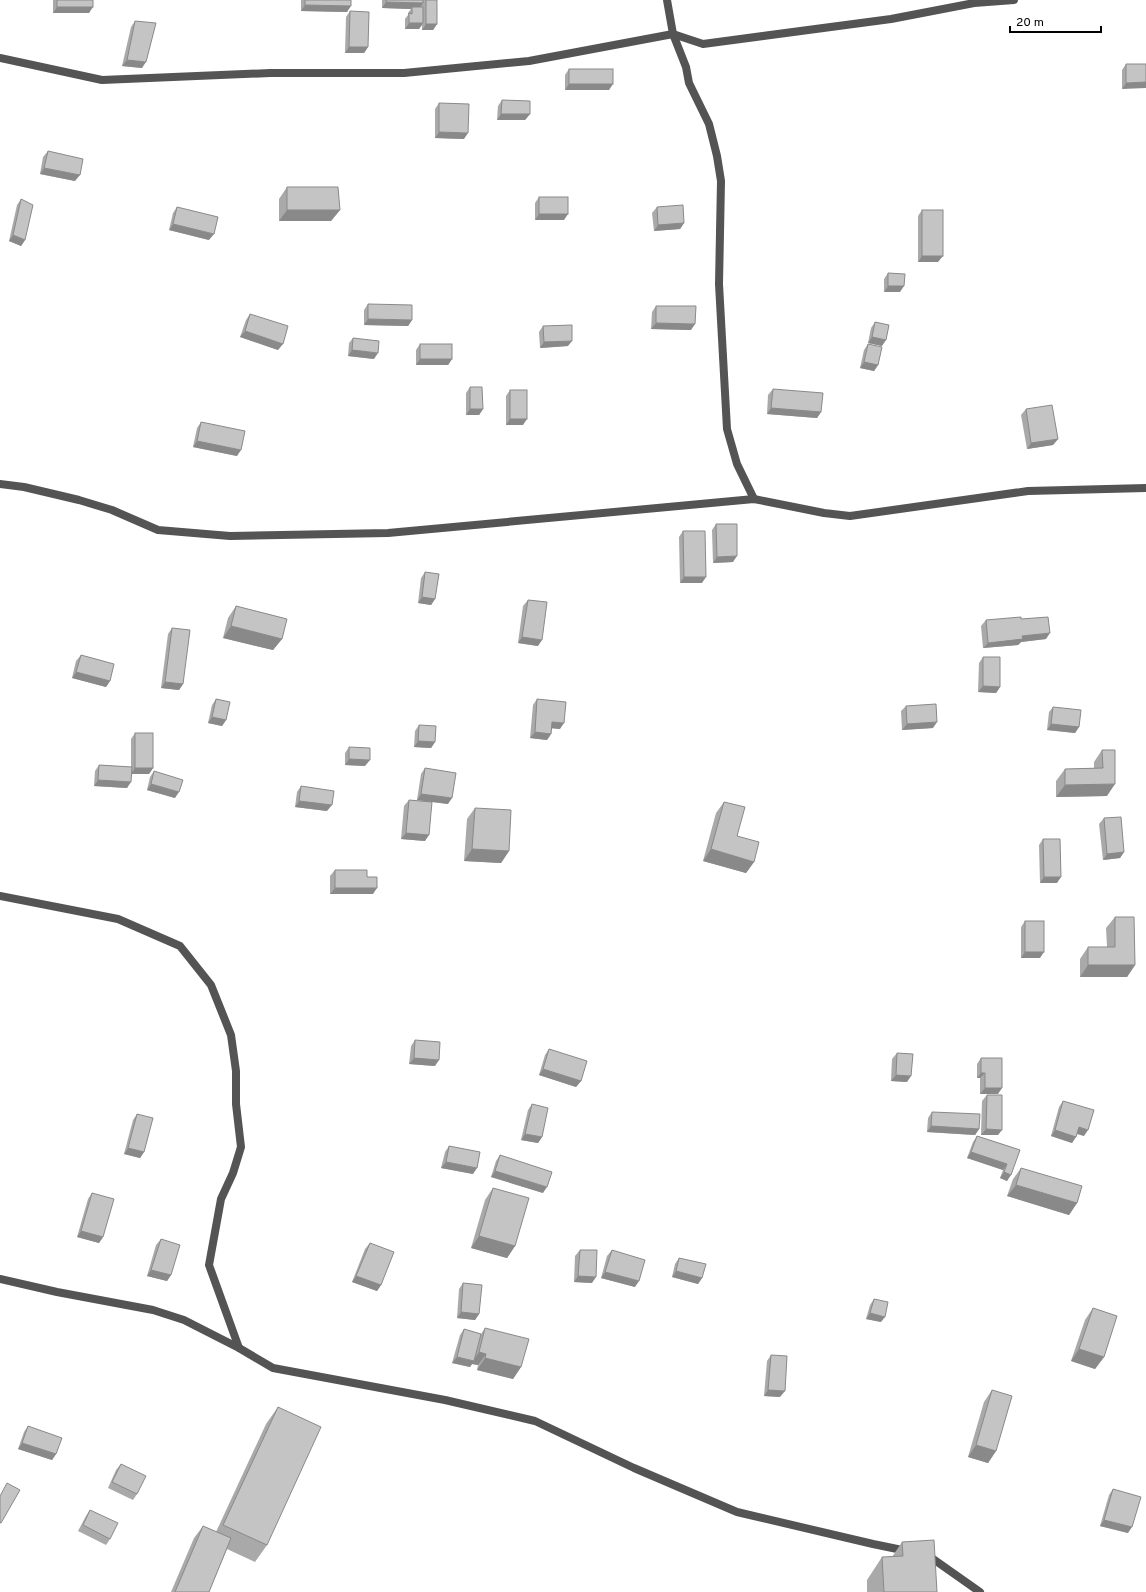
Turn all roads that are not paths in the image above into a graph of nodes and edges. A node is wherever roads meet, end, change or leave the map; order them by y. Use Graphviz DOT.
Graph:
graph roads {
  1 [pos="667,0"];
  2 [pos="1014,0"];
  3 [pos="673,34"];
  4 [pos="0,58"];
  5 [pos="0,484"];
  6 [pos="1146,488"];
  7 [pos="754,499"];
  8 [pos="0,896"];
  9 [pos="0,1278"];
  10 [pos="239,1348"];
  11 [pos="980,1592"];
  1 -- 3 [label="street"];
  2 -- 3 [label="street"];
  3 -- 4 [label="street"];
  3 -- 7 [label="street"];
  5 -- 7 [label="street"];
  6 -- 7 [label="street"];
  8 -- 10 [label="street"];
  9 -- 10 [label="street"];
  10 -- 11 [label="street"];
}
